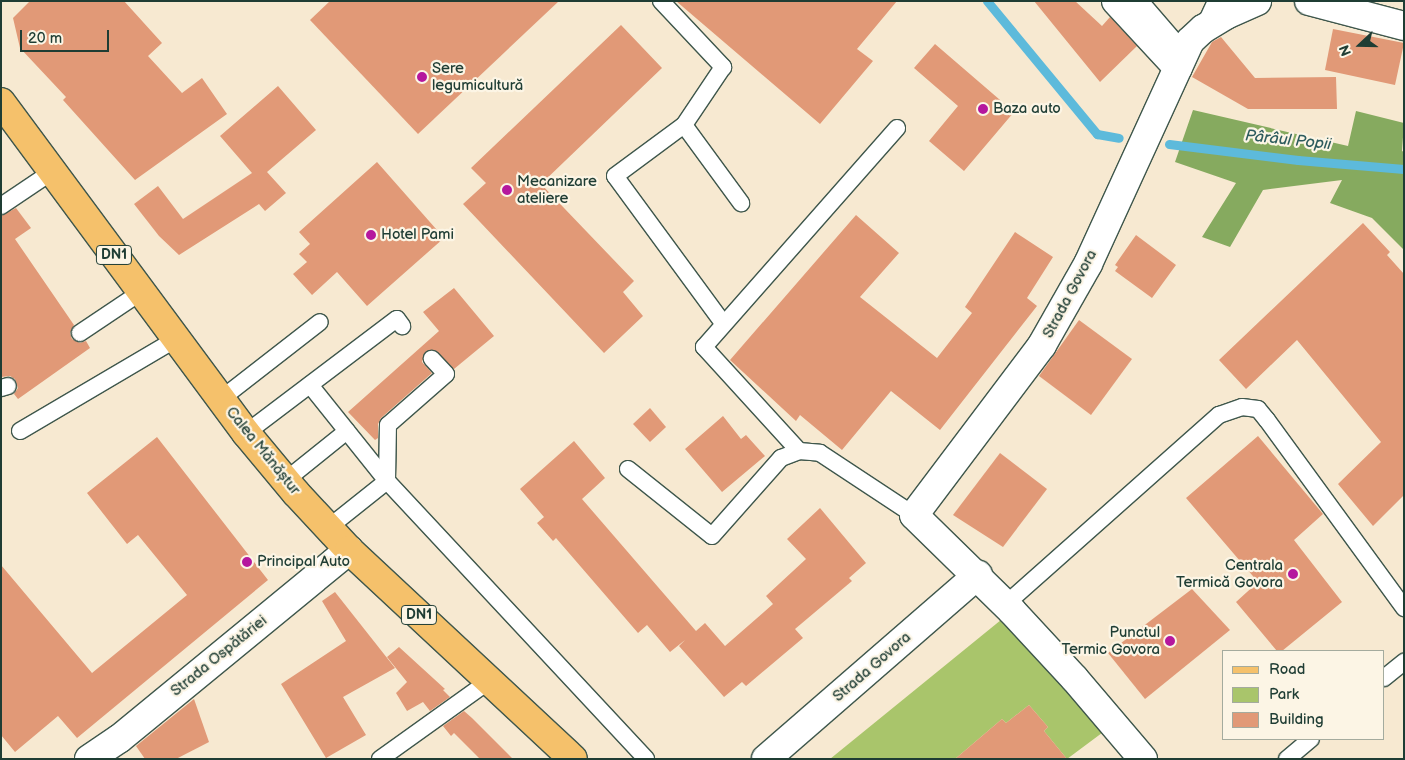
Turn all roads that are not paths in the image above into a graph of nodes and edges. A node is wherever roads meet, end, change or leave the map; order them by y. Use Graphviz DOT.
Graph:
graph roads {
  1 [pos="661,1"];
  2 [pos="1116,1"];
  3 [pos="1140,1"];
  4 [pos="1216,1"];
  5 [pos="1257,1"];
  6 [pos="1309,1"];
  7 [pos="1404,26"];
  8 [pos="1203,29"];
  9 [pos="1181,60"];
  10 [pos="1,102"];
  11 [pos="684,125"];
  12 [pos="897,128"];
  13 [pos="52,171"];
  14 [pos="741,203"];
  15 [pos="1,206"];
  16 [pos="141,292"];
  17 [pos="320,322"];
  18 [pos="723,323"];
  19 [pos="402,326"];
  20 [pos="80,333"];
  21 [pos="176,339"];
  22 [pos="432,359"];
  23 [pos="310,385"];
  24 [pos="221,399"];
  25 [pos="20,431"];
  26 [pos="347,431"];
  27 [pos="246,433"];
  28 [pos="799,451"];
  29 [pos="628,469"];
  30 [pos="286,480"];
  31 [pos="388,481"];
  32 [pos="914,515"];
  33 [pos="328,528"];
  34 [pos="349,550"];
  35 [pos="978,576"];
  36 [pos="1006,604"];
  37 [pos="1404,608"];
  38 [pos="1404,662"];
  39 [pos="1385,677"];
  40 [pos="489,680"];
  41 [pos="1310,740"];
  42 [pos="89,759"];
  43 [pos="380,759"];
  44 [pos="573,759"];
  45 [pos="646,759"];
  46 [pos="766,759"];
  47 [pos="1143,759"];
  48 [pos="1287,759"];
  1 -- 11 [label="lane"];
  2 -- 9 [label="street"];
  3 -- 9 [label="lane"];
  4 -- 8 [label="lane"];
  5 -- 8 [label="street, Strada Govora"];
  6 -- 7 [label="street"];
  8 -- 9 [label="street, Strada Govora"];
  9 -- 32 [label="street, Strada Govora"];
  10 -- 13 [label="main road, Calea Mănăștur / DN1"];
  11 -- 14 [label="lane"];
  11 -- 18 [label="lane"];
  12 -- 18 [label="lane"];
  13 -- 15 [label="lane"];
  13 -- 16 [label="main road, Calea Mănăștur / DN1"];
  16 -- 20 [label="lane"];
  16 -- 21 [label="main road, Calea Mănăștur / DN1"];
  17 -- 24 [label="lane"];
  18 -- 28 [label="lane"];
  19 -- 23 [label="lane"];
  21 -- 24 [label="main road, Calea Mănăștur / DN1"];
  21 -- 25 [label="lane"];
  22 -- 31 [label="lane"];
  23 -- 26 [label="lane"];
  23 -- 27 [label="lane"];
  24 -- 27 [label="main road, Calea Mănăștur / DN1"];
  26 -- 30 [label="lane"];
  26 -- 31 [label="lane"];
  27 -- 30 [label="main road, Calea Mănăștur / DN1"];
  28 -- 29 [label="lane"];
  28 -- 32 [label="lane"];
  30 -- 33 [label="main road, Calea Mănăștur / DN1"];
  31 -- 33 [label="lane"];
  31 -- 45 [label="lane"];
  32 -- 35 [label="street"];
  33 -- 34 [label="main road, Calea Mănăștur / DN1"];
  34 -- 40 [label="main road, Calea Mănăștur / DN1"];
  34 -- 42 [label="street, Strada Ospătăriei"];
  35 -- 36 [label="street"];
  35 -- 46 [label="street, Strada Govora"];
  36 -- 37 [label="lane"];
  36 -- 47 [label="street"];
  38 -- 39 [label="lane"];
  40 -- 43 [label="lane"];
  40 -- 44 [label="main road, Calea Mănăștur / DN1"];
  41 -- 48 [label="lane"];
}
